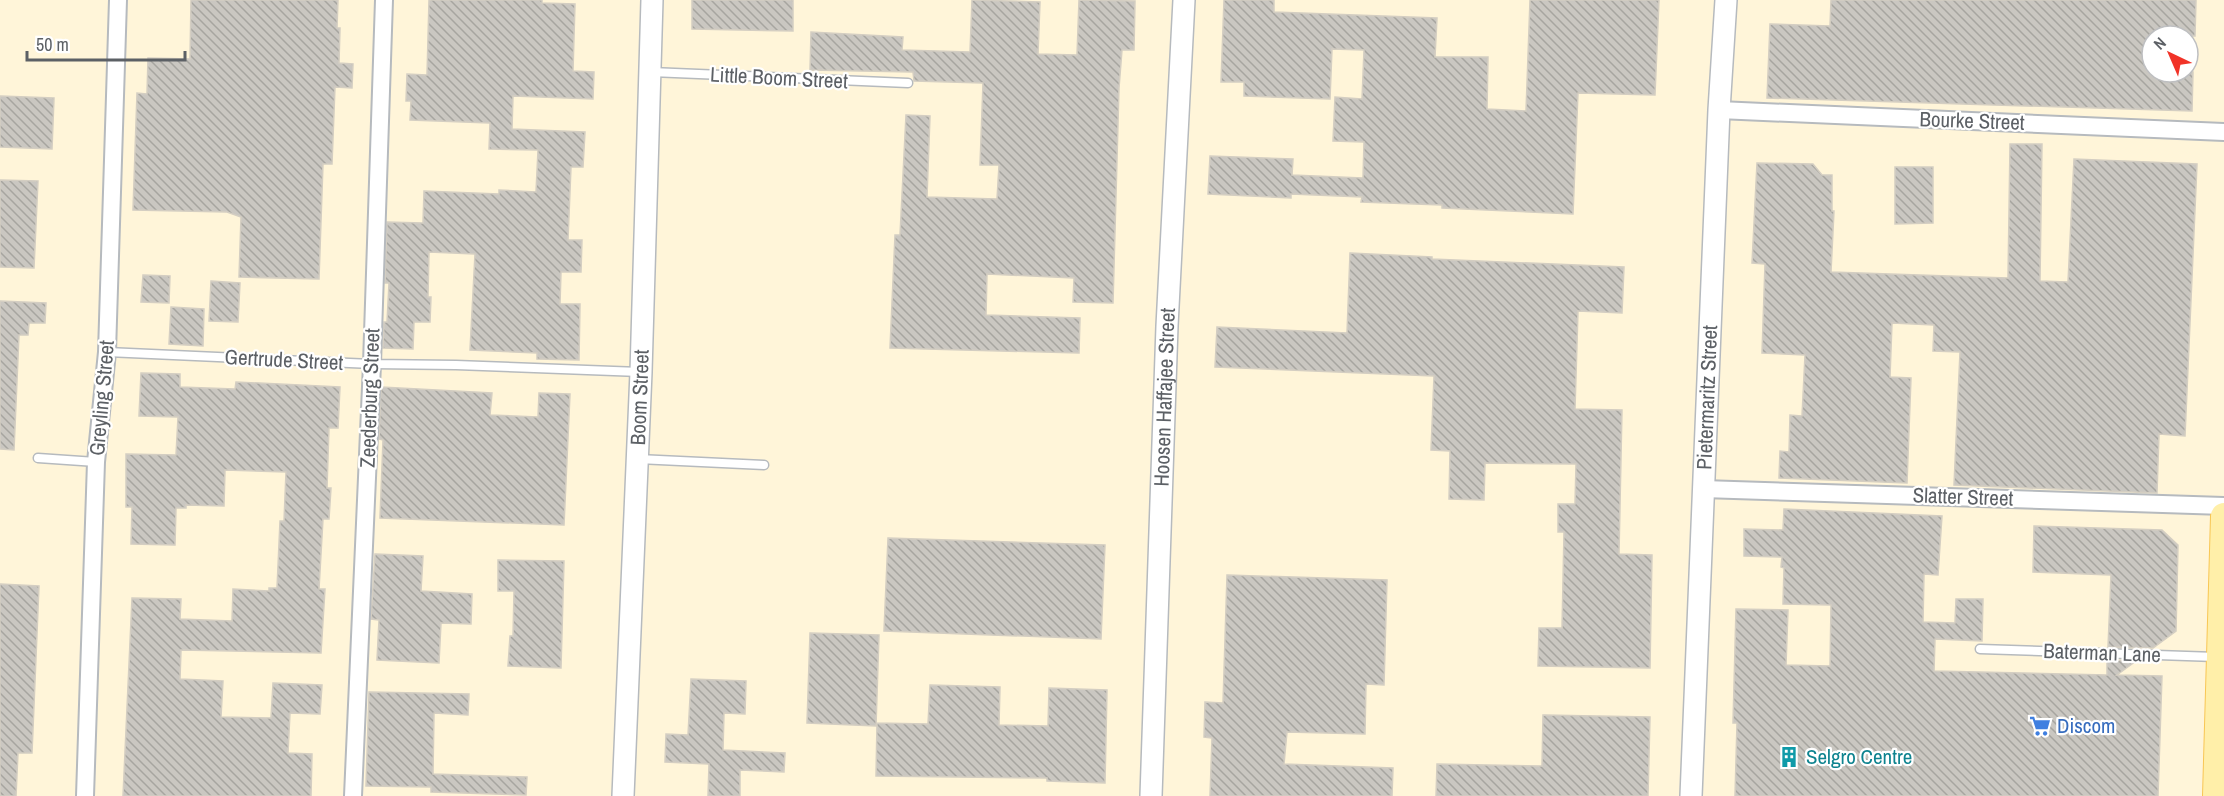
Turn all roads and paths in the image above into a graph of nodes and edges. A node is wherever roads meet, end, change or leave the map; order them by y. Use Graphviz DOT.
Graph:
graph roads {
  1 [pos="118,0"];
  2 [pos="384,0"];
  3 [pos="652,0"];
  4 [pos="1184,0"];
  5 [pos="1726,0"];
  6 [pos="650,72"];
  7 [pos="908,83"];
  8 [pos="1719,110"];
  9 [pos="2224,132"];
  10 [pos="107,352"];
  11 [pos="372,364"];
  12 [pos="641,372"];
  13 [pos="38,458"];
  14 [pos="637,459"];
  15 [pos="96,462"];
  16 [pos="764,465"];
  17 [pos="1703,489"];
  18 [pos="2224,506"];
  19 [pos="2224,516"];
  20 [pos="1980,649"];
  21 [pos="2222,657"];
  22 [pos="85,796"];
  23 [pos="353,796"];
  24 [pos="623,796"];
  25 [pos="1151,796"];
  26 [pos="1691,796"];
  27 [pos="2216,796"];
  1 -- 10 [label="street, Greyling Street"];
  2 -- 11 [label="street, Zeederburg Street"];
  3 -- 6 [label="street, Boom Street"];
  4 -- 25 [label="street, Hoosen Haffajee Street"];
  5 -- 8 [label="street, Pietermaritz Street"];
  6 -- 7 [label="lane, Little Boom Street"];
  6 -- 12 [label="street, Boom Street"];
  8 -- 9 [label="street, Bourke Street"];
  8 -- 17 [label="street, Pietermaritz Street"];
  10 -- 11 [label="lane, Gertrude Street"];
  10 -- 15 [label="street, Greyling Street"];
  11 -- 12 [label="lane, Gertrude Street"];
  11 -- 23 [label="street, Zeederburg Street"];
  12 -- 14 [label="street, Boom Street"];
  13 -- 15 [label="lane"];
  14 -- 16 [label="lane"];
  14 -- 24 [label="street, Boom Street"];
  15 -- 22 [label="street, Greyling Street"];
  17 -- 18 [label="street, Slatter Street"];
  17 -- 26 [label="street, Pietermaritz Street"];
  19 -- 21 [label="main road"];
  20 -- 21 [label="lane, Baterman Lane"];
  21 -- 27 [label="main road"];
}
